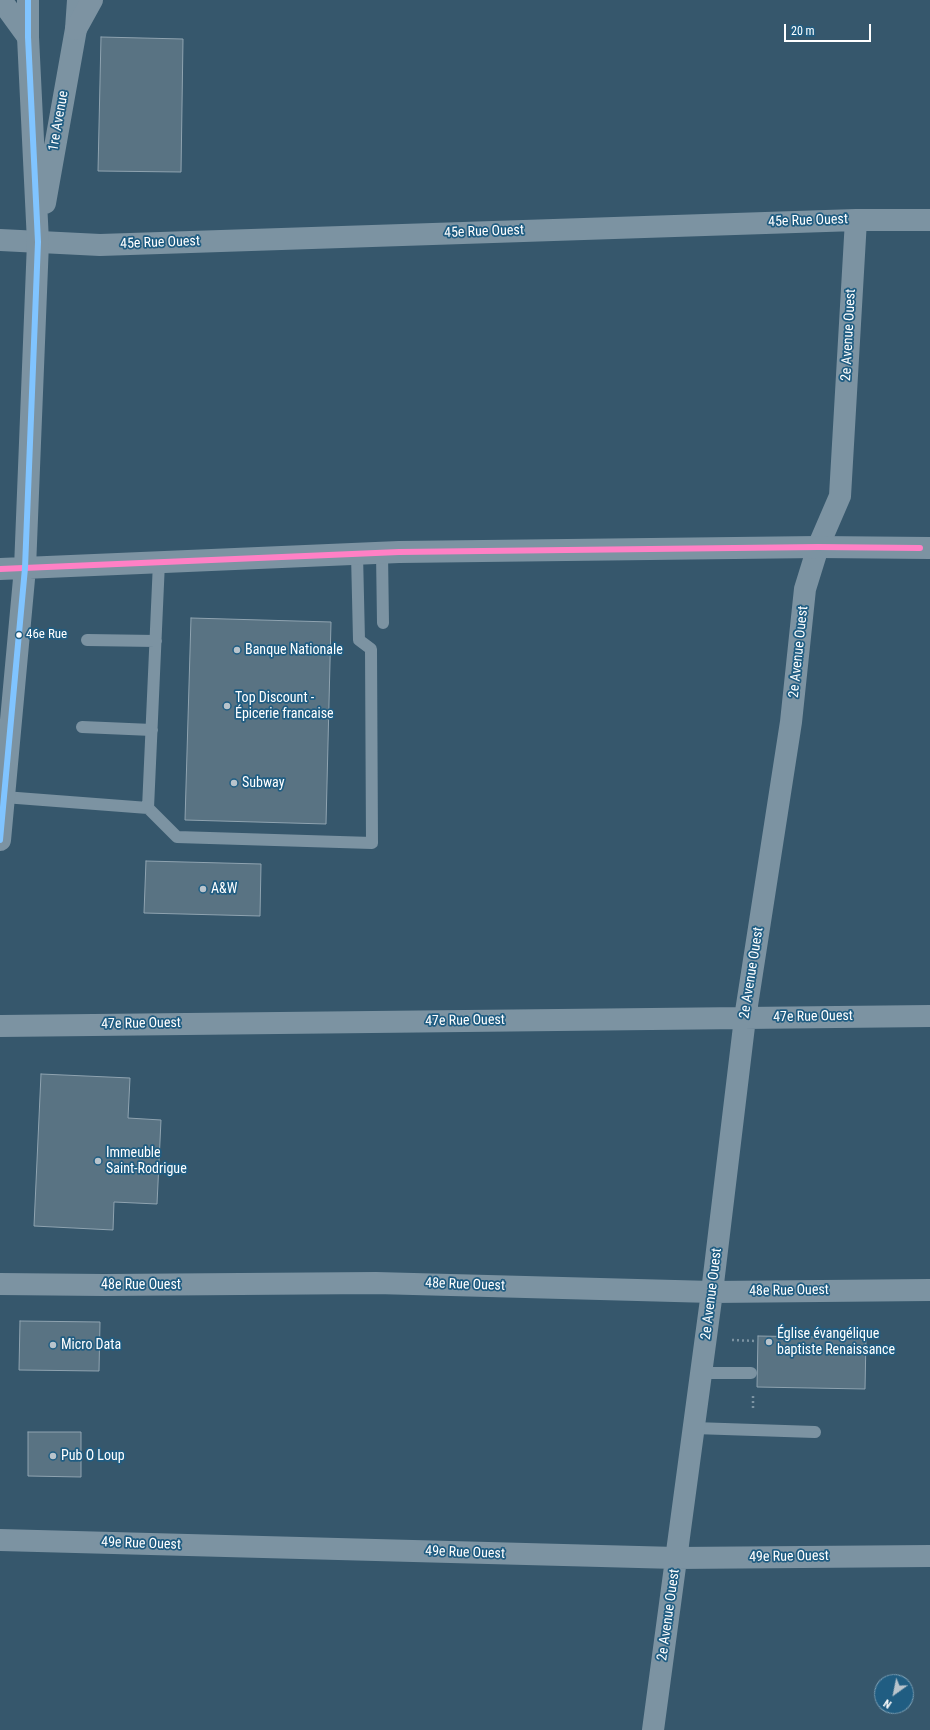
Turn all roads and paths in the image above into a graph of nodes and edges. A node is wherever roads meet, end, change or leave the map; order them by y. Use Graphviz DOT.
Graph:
graph roads {
  1 [pos="0,0"];
  2 [pos="28,0"];
  3 [pos="78,0"];
  4 [pos="92,0"];
  5 [pos="76,29"];
  6 [pos="28,38"];
  7 [pos="856,220"];
  8 [pos="930,220"];
  9 [pos="0,240"];
  10 [pos="38,242"];
  11 [pos="818,546"];
  12 [pos="930,548"];
  13 [pos="382,553"];
  14 [pos="357,554"];
  15 [pos="159,562"];
  16 [pos="25,568"];
  17 [pos="0,569"];
  18 [pos="383,623"];
  19 [pos="87,640"];
  20 [pos="156,641"];
  21 [pos="82,727"];
  22 [pos="152,730"];
  23 [pos="4,797"];
  24 [pos="148,808"];
  25 [pos="0,840"];
  26 [pos="930,1016"];
  27 [pos="745,1018"];
  28 [pos="0,1026"];
  29 [pos="0,1284"];
  30 [pos="930,1290"];
  31 [pos="712,1292"];
  32 [pos="702,1373"];
  33 [pos="751,1373"];
  34 [pos="753,1394"];
  35 [pos="753,1409"];
  36 [pos="694,1428"];
  37 [pos="814,1432"];
  38 [pos="0,1540"];
  39 [pos="930,1556"];
  40 [pos="676,1558"];
  41 [pos="653,1730"];
  1 -- 6 [label="street"];
  2 -- 6 [label="street, 1re Avenue"];
  3 -- 5 [label="street, 1re Avenue"];
  4 -- 5 [label="highway"];
  5 -- 10 [label="street, 1re Avenue"];
  6 -- 10 [label="street, 1re Avenue"];
  7 -- 8 [label="street, 45e Rue Ouest"];
  7 -- 10 [label="street, 45e Rue Ouest"];
  7 -- 11 [label="street, 2e Avenue Ouest"];
  9 -- 10 [label="street, 45e Rue Ouest"];
  10 -- 16 [label="street, 1re Avenue"];
  11 -- 12 [label="street"];
  11 -- 13 [label="street"];
  11 -- 27 [label="street, 2e Avenue Ouest"];
  13 -- 14 [label="street"];
  13 -- 18 [label="lane"];
  14 -- 15 [label="street"];
  14 -- 24 [label="lane"];
  15 -- 16 [label="street"];
  15 -- 20 [label="lane"];
  16 -- 17 [label="street"];
  16 -- 23 [label="street, 1re Avenue"];
  19 -- 20 [label="lane"];
  20 -- 22 [label="lane"];
  21 -- 22 [label="lane"];
  22 -- 24 [label="lane"];
  23 -- 24 [label="lane"];
  23 -- 25 [label="street, 1re Avenue"];
  26 -- 27 [label="street, 47e Rue Ouest"];
  27 -- 28 [label="street, 47e Rue Ouest"];
  27 -- 31 [label="street, 2e Avenue Ouest"];
  29 -- 31 [label="street, 48e Rue Ouest"];
  30 -- 31 [label="street, 48e Rue Ouest"];
  31 -- 32 [label="street, 2e Avenue Ouest"];
  32 -- 33 [label="lane"];
  32 -- 36 [label="street, 2e Avenue Ouest"];
  34 -- 35 [label="path"];
  36 -- 37 [label="lane"];
  36 -- 40 [label="street, 2e Avenue Ouest"];
  38 -- 40 [label="street, 49e Rue Ouest"];
  39 -- 40 [label="street, 49e Rue Ouest"];
  40 -- 41 [label="street, 2e Avenue Ouest"];
}
